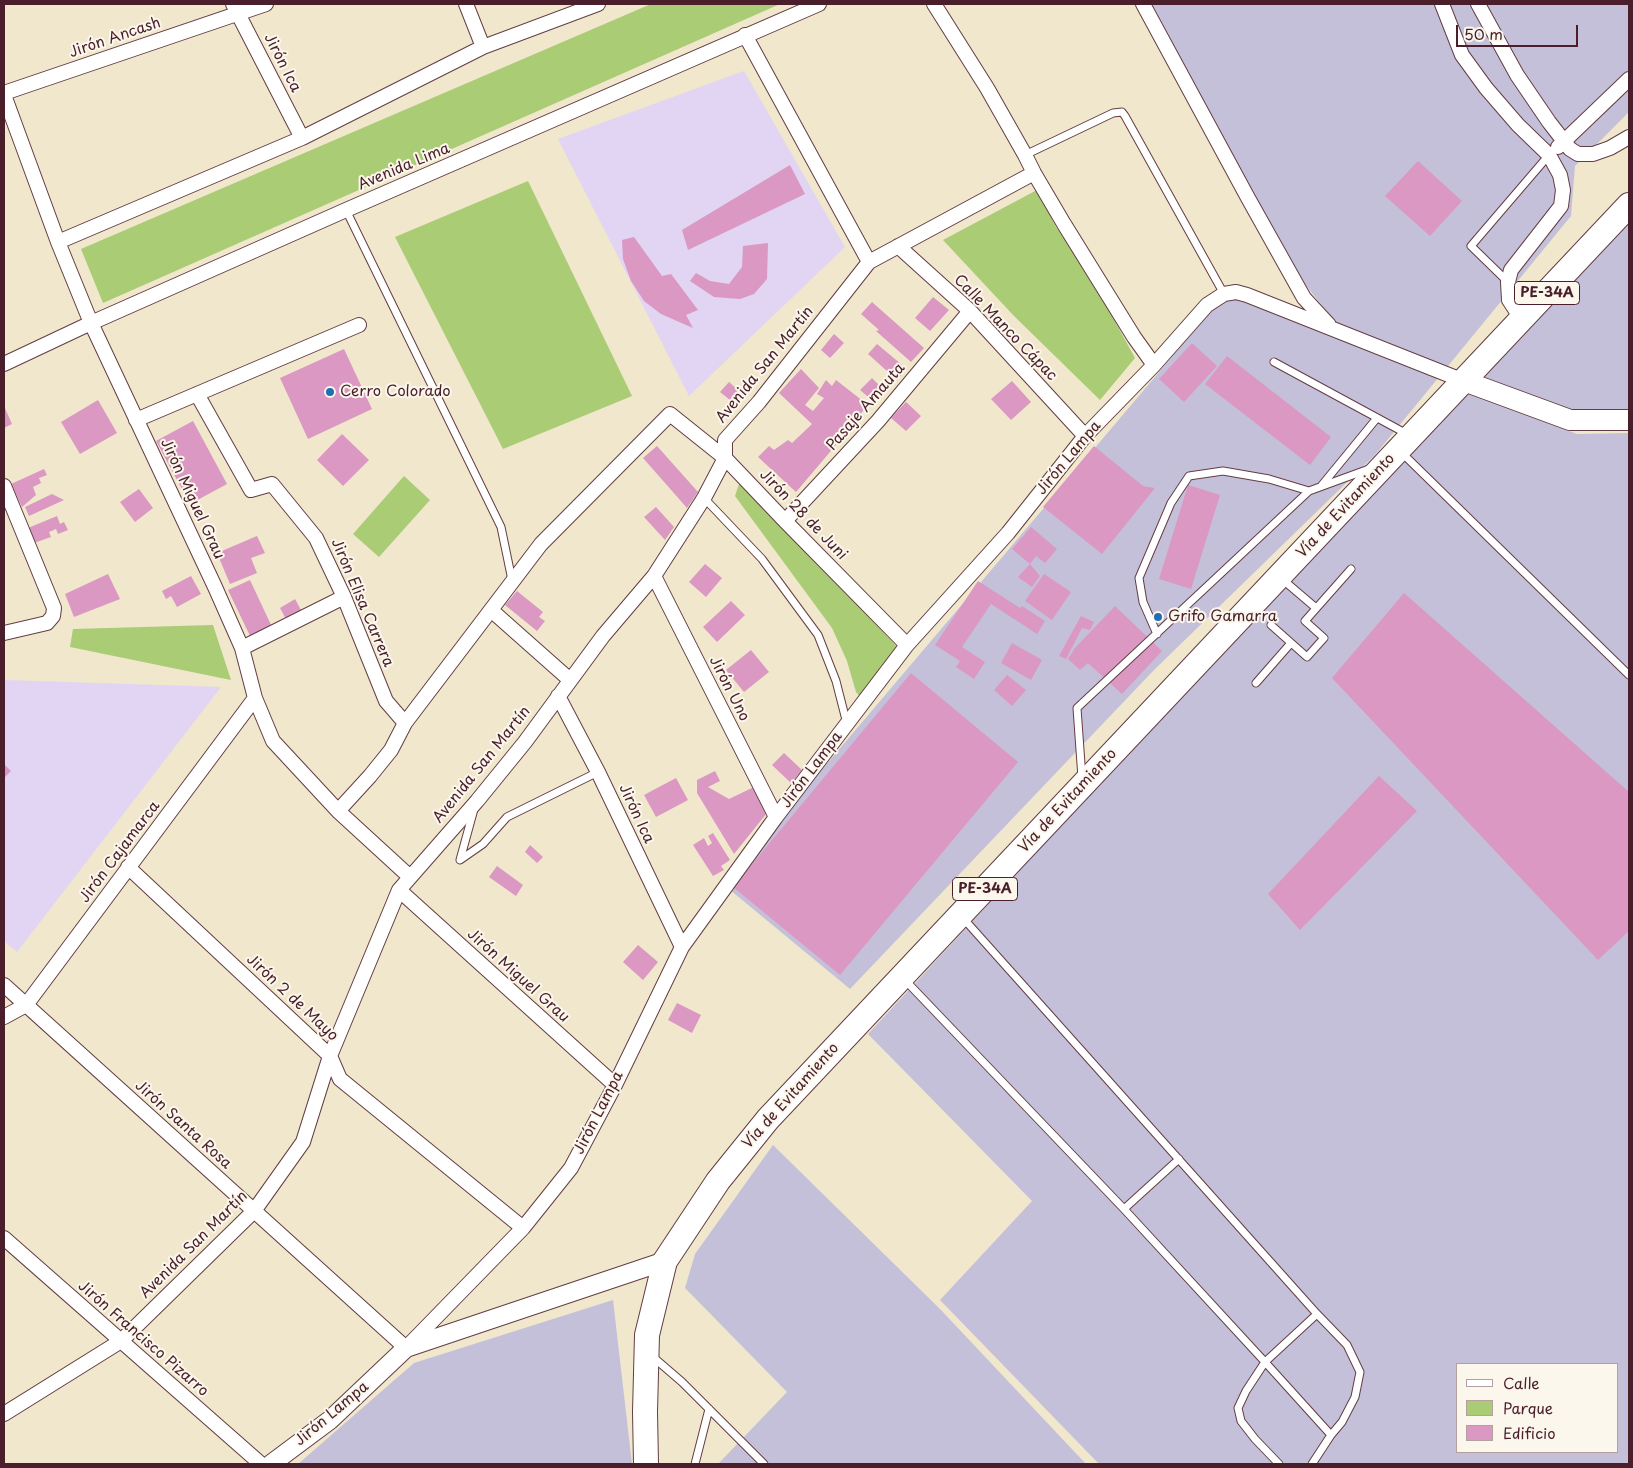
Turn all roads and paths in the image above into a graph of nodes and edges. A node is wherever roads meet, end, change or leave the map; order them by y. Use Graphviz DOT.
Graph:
graph roads {
  1 [pos="266,4"];
  2 [pos="466,4"];
  3 [pos="598,4"];
  4 [pos="820,4"];
  5 [pos="934,4"];
  6 [pos="1144,4"];
  7 [pos="1442,4"];
  8 [pos="1478,4"];
  9 [pos="236,9"];
  10 [pos="745,35"];
  11 [pos="483,47"];
  12 [pos="1629,79"];
  13 [pos="4,94"];
  14 [pos="1629,137"];
  15 [pos="302,138"];
  16 [pos="1564,142"];
  17 [pos="1025,155"];
  18 [pos="1549,155"];
  19 [pos="1034,173"];
  20 [pos="1629,205"];
  21 [pos="346,210"];
  22 [pos="58,242"];
  23 [pos="898,246"];
  24 [pos="869,262"];
  25 [pos="1508,282"];
  26 [pos="1224,294"];
  27 [pos="970,311"];
  28 [pos="1522,320"];
  29 [pos="91,323"];
  30 [pos="359,325"];
  31 [pos="1331,327"];
  32 [pos="1274,362"];
  33 [pos="4,364"];
  34 [pos="1154,365"];
  35 [pos="1464,381"];
  36 [pos="197,394"];
  37 [pos="1377,418"];
  38 [pos="136,420"];
  39 [pos="1629,420"];
  40 [pos="1085,436"];
  41 [pos="1400,450"];
  42 [pos="725,458"];
  43 [pos="4,486"];
  44 [pos="1322,486"];
  45 [pos="1309,491"];
  46 [pos="704,498"];
  47 [pos="785,521"];
  48 [pos="1351,569"];
  49 [pos="654,576"];
  50 [pos="1280,577"];
  51 [pos="512,582"];
  52 [pos="344,597"];
  53 [pos="1316,608"];
  54 [pos="491,610"];
  55 [pos="1271,625"];
  56 [pos="4,634"];
  57 [pos="1156,634"];
  58 [pos="1291,643"];
  59 [pos="907,645"];
  60 [pos="242,648"];
  61 [pos="1629,675"];
  62 [pos="570,680"];
  63 [pos="1256,683"];
  64 [pos="558,696"];
  65 [pos="255,698"];
  66 [pos="405,723"];
  67 [pos="847,724"];
  68 [pos="598,772"];
  69 [pos="1082,786"];
  70 [pos="476,801"];
  71 [pos="338,811"];
  72 [pos="776,817"];
  73 [pos="128,868"];
  74 [pos="410,877"];
  75 [pos="399,890"];
  76 [pos="960,915"];
  77 [pos="682,947"];
  78 [pos="902,977"];
  79 [pos="4,985"];
  80 [pos="26,1005"];
  81 [pos="4,1017"];
  82 [pos="330,1056"];
  83 [pos="615,1085"];
  84 [pos="1179,1159"];
  85 [pos="1124,1209"];
  86 [pos="254,1211"];
  87 [pos="523,1228"];
  88 [pos="4,1238"];
  89 [pos="665,1260"];
  90 [pos="1318,1314"];
  91 [pos="121,1341"];
  92 [pos="406,1348"];
  93 [pos="646,1352"];
  94 [pos="1265,1362"];
  95 [pos="709,1409"];
  96 [pos="4,1414"];
  97 [pos="1331,1435"];
  98 [pos="261,1464"];
  99 [pos="271,1464"];
  100 [pos="646,1464"];
  101 [pos="696,1464"];
  102 [pos="764,1464"];
  103 [pos="1279,1464"];
  104 [pos="1312,1464"];
  1 -- 9 [label="street, Jirón Ancash"];
  2 -- 11 [label="street"];
  3 -- 11 [label="street"];
  4 -- 10 [label="street, Avenida Lima"];
  5 -- 17 [label="street"];
  6 -- 31 [label="street"];
  7 -- 18 [label="street"];
  8 -- 16 [label="street"];
  9 -- 13 [label="street, Jirón Ancash"];
  9 -- 15 [label="street, Jirón Ica"];
  10 -- 21 [label="street, Avenida Lima"];
  10 -- 24 [label="street"];
  11 -- 15 [label="street"];
  12 -- 16 [label="street"];
  13 -- 22 [label="street, Jirón Miguel Grau"];
  14 -- 16 [label="street"];
  15 -- 22 [label="street"];
  16 -- 18 [label="street"];
  17 -- 19 [label="street"];
  17 -- 26 [label="lane"];
  18 -- 25 [label="street"];
  18 -- 25 [label="lane"];
  19 -- 23 [label="street, Avenida San Martín"];
  19 -- 34 [label="street"];
  20 -- 28 [label="highway, Vía de Evitamiento / PE-34A"];
  21 -- 29 [label="street, Avenida Lima"];
  21 -- 51 [label="lane"];
  22 -- 29 [label="street, Jirón Miguel Grau"];
  23 -- 24 [label="street, Avenida San Martín"];
  23 -- 27 [label="street, Calle Manco Cápac"];
  24 -- 42 [label="street, Avenida San Martín"];
  25 -- 28 [label="street"];
  26 -- 31 [label="street"];
  26 -- 34 [label="street, Jirón Lampa"];
  27 -- 40 [label="street, Calle Manco Cápac"];
  27 -- 47 [label="street, Pasaje Amauta"];
  28 -- 35 [label="highway, Vía de Evitamiento / PE-34A"];
  29 -- 33 [label="street, Avenida Lima"];
  29 -- 38 [label="street, Jirón Miguel Grau"];
  30 -- 36 [label="street"];
  31 -- 35 [label="street"];
  32 -- 37 [label="lane"];
  34 -- 40 [label="street, Jirón Lampa"];
  35 -- 39 [label="main road"];
  35 -- 41 [label="highway, Vía de Evitamiento / PE-34A"];
  36 -- 38 [label="street"];
  36 -- 52 [label="street, Jirón Elisa Carrera"];
  37 -- 41 [label="lane"];
  37 -- 44 [label="lane"];
  38 -- 60 [label="street, Jirón Miguel Grau"];
  40 -- 59 [label="street, Jirón Lampa"];
  41 -- 44 [label="lane"];
  41 -- 50 [label="highway, Vía de Evitamiento / PE-34A"];
  41 -- 61 [label="lane"];
  42 -- 46 [label="street, Avenida San Martín"];
  42 -- 47 [label="street, Jirón 28 de Juni"];
  42 -- 51 [label="street, Jirón 28 de Juni"];
  43 -- 56 [label="street"];
  44 -- 45 [label="lane"];
  45 -- 57 [label="lane"];
  45 -- 57 [label="lane"];
  46 -- 49 [label="street, Avenida San Martín"];
  46 -- 67 [label="lane"];
  47 -- 59 [label="street, Jirón 28 de Juni"];
  48 -- 53 [label="lane"];
  49 -- 62 [label="street, Avenida San Martín"];
  49 -- 72 [label="street, Jirón Uno"];
  50 -- 53 [label="lane"];
  50 -- 69 [label="highway, Vía de Evitamiento / PE-34A"];
  51 -- 54 [label="street"];
  52 -- 60 [label="street"];
  52 -- 66 [label="street, Jirón Elisa Carrera"];
  53 -- 58 [label="lane"];
  54 -- 62 [label="street"];
  54 -- 66 [label="street"];
  55 -- 58 [label="lane"];
  57 -- 69 [label="lane"];
  58 -- 63 [label="lane"];
  59 -- 67 [label="street, Jirón Lampa"];
  60 -- 65 [label="street, Jirón Miguel Grau"];
  62 -- 64 [label="street, Avenida San Martín"];
  64 -- 68 [label="street, Jirón Ica"];
  64 -- 70 [label="street, Avenida San Martín"];
  65 -- 71 [label="street, Jirón Miguel Grau"];
  65 -- 73 [label="street, Jirón Cajamarca"];
  66 -- 71 [label="street"];
  67 -- 72 [label="street, Jirón Lampa"];
  68 -- 70 [label="lane"];
  68 -- 77 [label="street, Jirón Ica"];
  69 -- 76 [label="highway, Vía de Evitamiento / PE-34A"];
  70 -- 74 [label="street, Avenida San Martín"];
  71 -- 74 [label="street, Jirón Miguel Grau"];
  72 -- 77 [label="street, Jirón Lampa"];
  73 -- 80 [label="street, Jirón Cajamarca"];
  73 -- 82 [label="street, Jirón 2 de Mayo"];
  74 -- 75 [label="street, Avenida San Martín"];
  75 -- 82 [label="street, Avenida San Martín"];
  75 -- 83 [label="street, Jirón Miguel Grau"];
  76 -- 78 [label="highway, Vía de Evitamiento / PE-34A"];
  76 -- 84 [label="lane"];
  77 -- 83 [label="street, Jirón Lampa"];
  78 -- 85 [label="lane"];
  78 -- 89 [label="highway, Vía de Evitamiento / PE-34A"];
  79 -- 80 [label="street, Jirón Santa Rosa"];
  80 -- 81 [label="street, Jirón Cajamarca"];
  80 -- 86 [label="street, Jirón Santa Rosa"];
  82 -- 86 [label="street, Avenida San Martín"];
  82 -- 87 [label="street, Jirón 2 de Mayo"];
  83 -- 87 [label="street, Jirón Lampa"];
  84 -- 85 [label="lane"];
  84 -- 90 [label="lane"];
  85 -- 94 [label="lane"];
  86 -- 91 [label="street, Avenida San Martín"];
  86 -- 92 [label="street, Jirón Santa Rosa"];
  87 -- 92 [label="street, Jirón Lampa"];
  88 -- 91 [label="street, Jirón Francisco Pizarro"];
  89 -- 92 [label="street"];
  89 -- 93 [label="highway, Vía de Evitamiento / PE-34A"];
  90 -- 94 [label="lane"];
  90 -- 97 [label="lane"];
  91 -- 96 [label="street, Avenida San Martín"];
  91 -- 98 [label="street, Jirón Francisco Pizarro"];
  92 -- 99 [label="street, Jirón Lampa"];
  93 -- 95 [label="lane"];
  93 -- 100 [label="highway, Vía de Evitamiento / PE-34A"];
  94 -- 97 [label="lane"];
  94 -- 103 [label="lane"];
  95 -- 101 [label="lane"];
  95 -- 102 [label="lane"];
  97 -- 104 [label="lane"];
}
